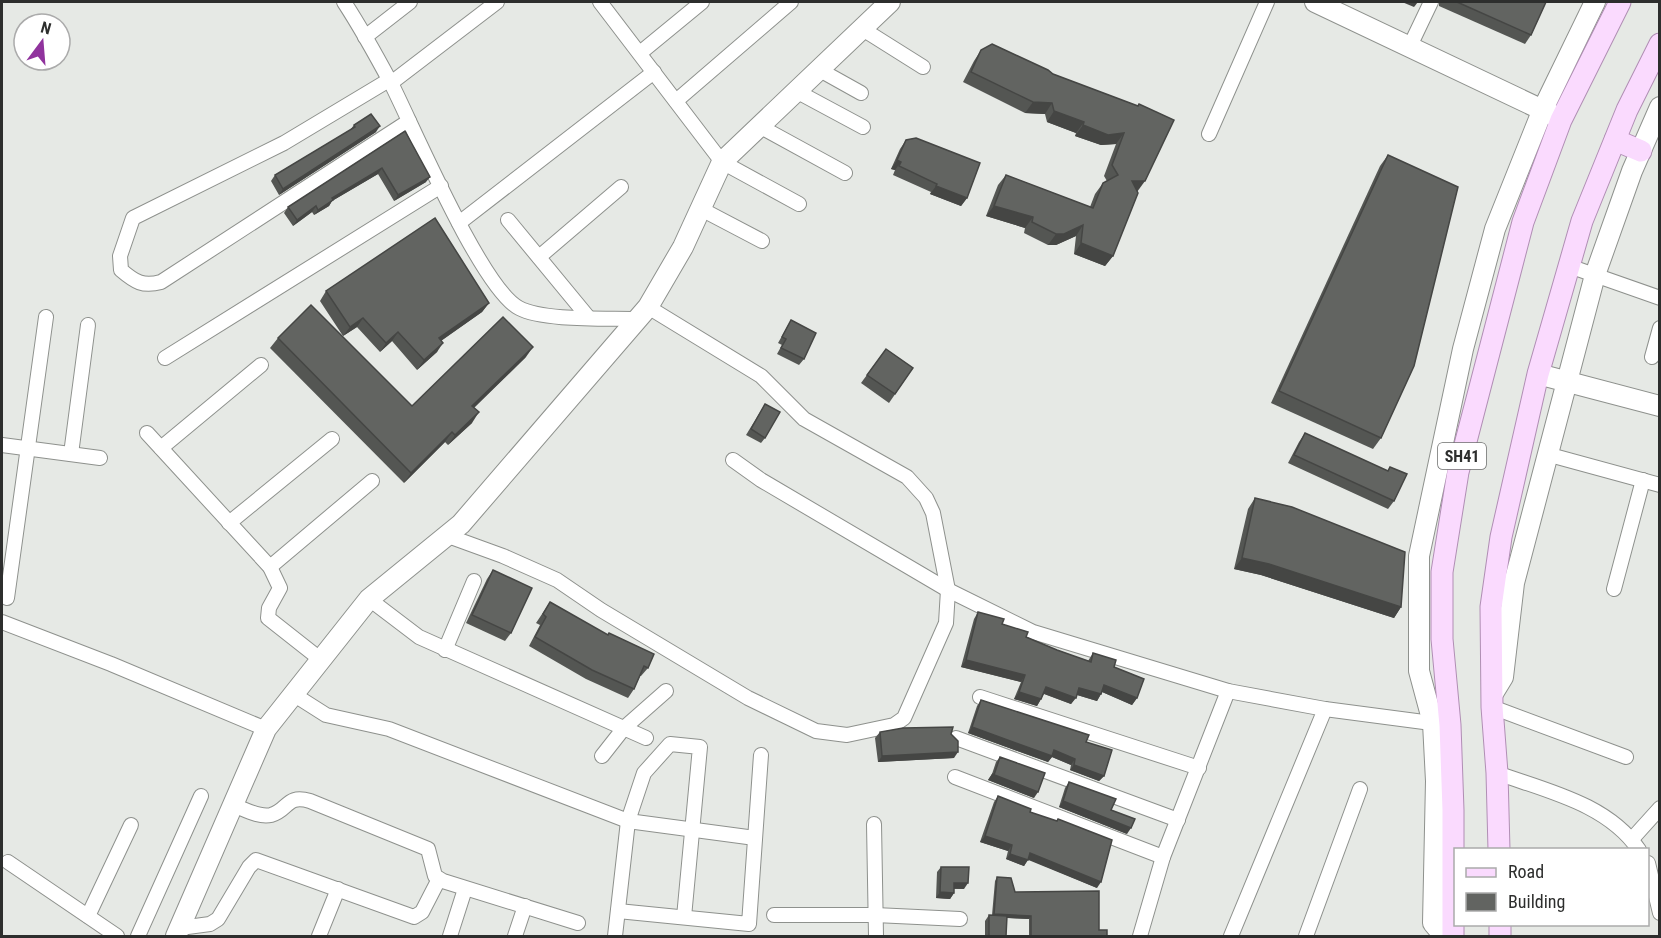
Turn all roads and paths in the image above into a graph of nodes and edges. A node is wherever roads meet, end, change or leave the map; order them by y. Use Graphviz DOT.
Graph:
graph roads {
  1 [pos="344,2"];
  2 [pos="410,2"];
  3 [pos="497,2"];
  4 [pos="702,2"];
  5 [pos="791,2"];
  6 [pos="890,2"];
  7 [pos="1267,2"];
  8 [pos="1314,2"];
  9 [pos="1431,2"];
  10 [pos="1595,2"];
  11 [pos="1620,2"];
  12 [pos="608,4"];
  13 [pos="861,28"];
  14 [pos="365,37"];
  15 [pos="1659,44"];
  16 [pos="1410,46"];
  17 [pos="640,53"];
  18 [pos="923,67"];
  19 [pos="818,69"];
  20 [pos="654,72"];
  21 [pos="390,81"];
  22 [pos="796,90"];
  23 [pos="861,93"];
  24 [pos="676,101"];
  25 [pos="1659,107"];
  26 [pos="1552,114"];
  27 [pos="409,121"];
  28 [pos="759,126"];
  29 [pos="863,126"];
  30 [pos="1209,134"];
  31 [pos="1615,140"];
  32 [pos="1641,151"];
  33 [pos="722,162"];
  34 [pos="845,173"];
  35 [pos="441,186"];
  36 [pos="621,187"];
  37 [pos="799,204"];
  38 [pos="701,209"];
  39 [pos="508,220"];
  40 [pos="459,223"];
  41 [pos="762,241"];
  42 [pos="539,257"];
  43 [pos="1569,266"];
  44 [pos="1594,275"];
  45 [pos="1659,298"];
  46 [pos="642,313"];
  47 [pos="46,317"];
  48 [pos="588,317"];
  49 [pos="88,325"];
  50 [pos="1659,328"];
  51 [pos="1658,343"];
  52 [pos="1652,357"];
  53 [pos="165,358"];
  54 [pos="261,365"];
  55 [pos="1538,374"];
  56 [pos="1567,381"];
  57 [pos="1659,406"];
  58 [pos="147,433"];
  59 [pos="332,439"];
  60 [pos="2,445"];
  61 [pos="161,448"];
  62 [pos="29,449"];
  63 [pos="71,454"];
  64 [pos="1550,455"];
  65 [pos="100,458"];
  66 [pos="733,460"];
  67 [pos="372,480"];
  68 [pos="1643,480"];
  69 [pos="1659,485"];
  70 [pos="1428,515"];
  71 [pos="1450,521"];
  72 [pos="229,523"];
  73 [pos="448,536"];
  74 [pos="270,567"];
  75 [pos="474,581"];
  76 [pos="1614,589"];
  77 [pos="948,590"];
  78 [pos="7,598"];
  79 [pos="369,599"];
  80 [pos="2,622"];
  81 [pos="445,650"];
  82 [pos="320,659"];
  83 [pos="666,691"];
  84 [pos="1228,691"];
  85 [pos="293,694"];
  86 [pos="980,697"];
  87 [pos="1492,701"];
  88 [pos="1325,708"];
  89 [pos="1442,724"];
  90 [pos="624,728"];
  91 [pos="266,729"];
  92 [pos="646,738"];
  93 [pos="956,738"];
  94 [pos="1452,749"];
  95 [pos="761,755"];
  96 [pos="603,756"];
  97 [pos="1626,757"];
  98 [pos="1199,768"];
  99 [pos="1497,773"];
  100 [pos="955,777"];
  101 [pos="1436,781"];
  102 [pos="1360,789"];
  103 [pos="201,796"];
  104 [pos="233,805"];
  105 [pos="1659,808"];
  106 [pos="1178,820"];
  107 [pos="628,821"];
  108 [pos="874,824"];
  109 [pos="131,825"];
  110 [pos="692,828"];
  111 [pos="755,838"];
  112 [pos="1636,844"];
  113 [pos="1499,848"];
  114 [pos="1163,857"];
  115 [pos="8,862"];
  116 [pos="1649,871"];
  117 [pos="440,879"];
  118 [pos="465,889"];
  119 [pos="338,890"];
  120 [pos="525,906"];
  121 [pos="618,911"];
  122 [pos="1659,913"];
  123 [pos="774,915"];
  124 [pos="875,915"];
  125 [pos="88,916"];
  126 [pos="684,917"];
  127 [pos="960,919"];
  128 [pos="578,923"];
  129 [pos="178,932"];
  130 [pos="117,936"];
  131 [pos="138,936"];
  132 [pos="319,936"];
  133 [pos="450,936"];
  134 [pos="515,936"];
  135 [pos="615,936"];
  136 [pos="876,936"];
  137 [pos="1140,936"];
  138 [pos="1231,936"];
  139 [pos="1306,936"];
  140 [pos="1444,936"];
  141 [pos="1452,936"];
  1 -- 14 [label="street"];
  2 -- 14 [label="street"];
  3 -- 21 [label="street"];
  4 -- 17 [label="street"];
  5 -- 24 [label="street"];
  6 -- 13 [label="street"];
  7 -- 30 [label="street"];
  8 -- 16 [label="street"];
  9 -- 16 [label="street"];
  10 -- 26 [label="street"];
  11 -- 26 [label="main road, SH41"];
  12 -- 17 [label="street"];
  13 -- 18 [label="street"];
  13 -- 19 [label="street"];
  14 -- 21 [label="street"];
  15 -- 31 [label="main road"];
  16 -- 26 [label="street"];
  17 -- 20 [label="street"];
  19 -- 22 [label="street"];
  19 -- 23 [label="street"];
  20 -- 24 [label="street"];
  20 -- 40 [label="street"];
  21 -- 27 [label="street"];
  21 -- 27 [label="street"];
  22 -- 28 [label="street"];
  22 -- 29 [label="street"];
  24 -- 33 [label="street"];
  25 -- 32 [label="street"];
  26 -- 70 [label="street"];
  26 -- 71 [label="main road, SH41"];
  27 -- 35 [label="street"];
  28 -- 33 [label="street"];
  28 -- 34 [label="street"];
  31 -- 32 [label="main road"];
  31 -- 43 [label="main road"];
  32 -- 44 [label="street"];
  33 -- 37 [label="street"];
  33 -- 38 [label="street"];
  35 -- 40 [label="street"];
  35 -- 53 [label="street"];
  36 -- 42 [label="street"];
  38 -- 41 [label="street"];
  38 -- 46 [label="street"];
  39 -- 42 [label="street"];
  40 -- 48 [label="street"];
  42 -- 48 [label="street"];
  43 -- 44 [label="street"];
  43 -- 55 [label="main road"];
  44 -- 45 [label="street"];
  44 -- 56 [label="street"];
  46 -- 48 [label="street"];
  46 -- 73 [label="street"];
  46 -- 77 [label="street"];
  47 -- 62 [label="street"];
  49 -- 63 [label="street"];
  50 -- 51 [label="street"];
  51 -- 52 [label="street"];
  54 -- 61 [label="street"];
  55 -- 56 [label="street"];
  55 -- 87 [label="main road"];
  56 -- 57 [label="street"];
  56 -- 64 [label="street"];
  58 -- 61 [label="street"];
  59 -- 72 [label="street"];
  60 -- 62 [label="street"];
  61 -- 72 [label="street"];
  62 -- 63 [label="street"];
  62 -- 78 [label="street"];
  63 -- 65 [label="street"];
  64 -- 68 [label="street"];
  64 -- 87 [label="street"];
  66 -- 77 [label="street"];
  67 -- 74 [label="street"];
  68 -- 69 [label="street"];
  68 -- 76 [label="street"];
  70 -- 71 [label="street"];
  70 -- 89 [label="street"];
  71 -- 89 [label="main road, SH41"];
  72 -- 74 [label="street"];
  73 -- 77 [label="street"];
  73 -- 79 [label="street"];
  74 -- 82 [label="street"];
  75 -- 81 [label="street"];
  77 -- 84 [label="street"];
  79 -- 81 [label="street"];
  79 -- 82 [label="street"];
  80 -- 91 [label="street"];
  81 -- 90 [label="street"];
  82 -- 85 [label="street"];
  83 -- 90 [label="street"];
  84 -- 88 [label="street"];
  84 -- 98 [label="street"];
  85 -- 91 [label="street"];
  85 -- 107 [label="street"];
  86 -- 98 [label="street"];
  87 -- 97 [label="street"];
  87 -- 99 [label="main road"];
  88 -- 89 [label="street"];
  88 -- 138 [label="street"];
  89 -- 94 [label="main road, SH41"];
  89 -- 101 [label="street"];
  90 -- 92 [label="street"];
  90 -- 96 [label="street"];
  91 -- 104 [label="street"];
  93 -- 106 [label="street"];
  94 -- 101 [label="street"];
  94 -- 141 [label="main road, SH41"];
  95 -- 111 [label="street"];
  98 -- 106 [label="street"];
  99 -- 112 [label="street"];
  99 -- 113 [label="main road"];
  100 -- 114 [label="street"];
  101 -- 140 [label="street"];
  102 -- 139 [label="street"];
  103 -- 131 [label="street"];
  104 -- 117 [label="street"];
  104 -- 129 [label="street"];
  105 -- 112 [label="street"];
  106 -- 114 [label="street"];
  107 -- 110 [label="street"];
  107 -- 110 [label="street"];
  107 -- 121 [label="street"];
  108 -- 124 [label="street"];
  109 -- 125 [label="street"];
  110 -- 111 [label="street"];
  110 -- 126 [label="street"];
  111 -- 126 [label="street"];
  114 -- 137 [label="street"];
  115 -- 125 [label="street"];
  116 -- 122 [label="street"];
  117 -- 118 [label="street"];
  117 -- 119 [label="street"];
  118 -- 120 [label="street"];
  118 -- 133 [label="street"];
  119 -- 129 [label="street"];
  119 -- 132 [label="street"];
  120 -- 128 [label="street"];
  120 -- 134 [label="street"];
  121 -- 126 [label="street"];
  121 -- 135 [label="street"];
  123 -- 124 [label="street"];
  124 -- 127 [label="street"];
  124 -- 136 [label="street"];
  125 -- 130 [label="street"];
}
